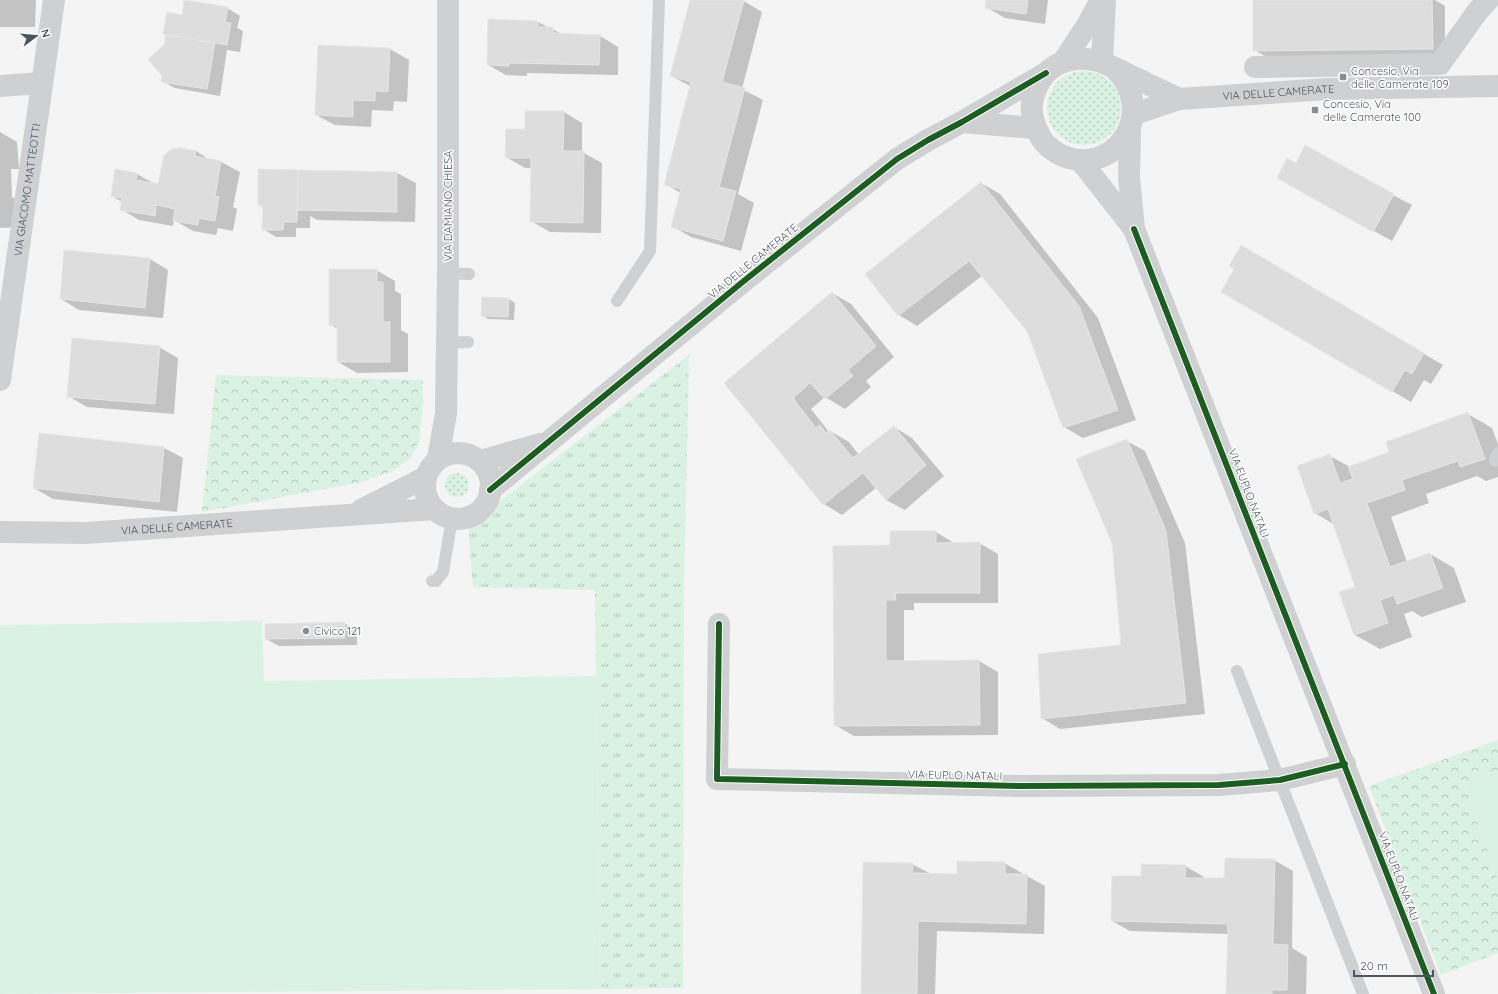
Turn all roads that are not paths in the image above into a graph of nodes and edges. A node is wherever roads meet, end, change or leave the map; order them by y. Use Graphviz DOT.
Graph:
graph roads {
  1 [pos="54,0"];
  2 [pos="448,0"];
  3 [pos="659,0"];
  4 [pos="1101,0"];
  5 [pos="1105,0"];
  6 [pos="1488,0"];
  7 [pos="1108,65"];
  8 [pos="1255,67"];
  9 [pos="1055,68"];
  10 [pos="42,84"];
  11 [pos="0,86"];
  12 [pos="1498,86"];
  13 [pos="1179,99"];
  14 [pos="962,122"];
  15 [pos="1132,122"];
  16 [pos="1035,128"];
  17 [pos="1080,160"];
  18 [pos="1134,229"];
  19 [pos="617,301"];
  20 [pos="0,380"];
  21 [pos="446,412"];
  22 [pos="548,442"];
  23 [pos="472,457"];
  24 [pos="438,459"];
  25 [pos="426,477"];
  26 [pos="490,490"];
  27 [pos="353,514"];
  28 [pos="443,514"];
  29 [pos="0,532"];
  30 [pos="432,581"];
  31 [pos="719,624"];
  32 [pos="1237,671"];
  33 [pos="1344,764"];
  34 [pos="1280,780"];
  35 [pos="1363,994"];
  36 [pos="1434,994"];
  1 -- 10 [label="street, VIA GIACOMO MATTEOTTI"];
  2 -- 21 [label="street, VIA DAMIANO CHIESA"];
  3 -- 19 [label="lane"];
  4 -- 9 [label="street"];
  5 -- 7 [label="street"];
  6 -- 8 [label="street, VIA DELLE CAMERATE"];
  7 -- 9 [label="street, VIA DELLE CAMERATE"];
  7 -- 13 [label="street, VIA DELLE CAMERATE"];
  7 -- 15 [label="street"];
  9 -- 14 [label="street, VIA DELLE CAMERATE"];
  9 -- 16 [label="street"];
  10 -- 11 [label="street"];
  10 -- 20 [label="street, VIA GIACOMO MATTEOTTI"];
  12 -- 13 [label="street, VIA DELLE CAMERATE"];
  13 -- 15 [label="street, VIA DELLE CAMERATE"];
  14 -- 16 [label="street"];
  14 -- 22 [label="street, VIA DELLE CAMERATE"];
  15 -- 17 [label="street"];
  15 -- 18 [label="street, VIA EUPLO NATALI"];
  16 -- 17 [label="street"];
  17 -- 18 [label="street, VIA EUPLO NATALI"];
  18 -- 33 [label="street, VIA EUPLO NATALI"];
  21 -- 23 [label="street, VIA DAMIANO CHIESA"];
  21 -- 24 [label="street, VIA DAMIANO CHIESA"];
  22 -- 23 [label="street, VIA DELLE CAMERATE"];
  22 -- 26 [label="street, VIA DELLE CAMERATE"];
  23 -- 24 [label="street, VIA DELLE CAMERATE"];
  23 -- 26 [label="street"];
  24 -- 25 [label="street"];
  25 -- 27 [label="street, VIA DELLE CAMERATE"];
  25 -- 28 [label="street"];
  26 -- 28 [label="street, VIA DELLE CAMERATE"];
  27 -- 28 [label="street, VIA DELLE CAMERATE"];
  27 -- 29 [label="street, VIA DELLE CAMERATE"];
  28 -- 30 [label="lane"];
  31 -- 34 [label="street, VIA EUPLO NATALI"];
  32 -- 34 [label="lane"];
  33 -- 34 [label="street, VIA EUPLO NATALI"];
  33 -- 36 [label="street, VIA EUPLO NATALI"];
  34 -- 35 [label="lane"];
}
